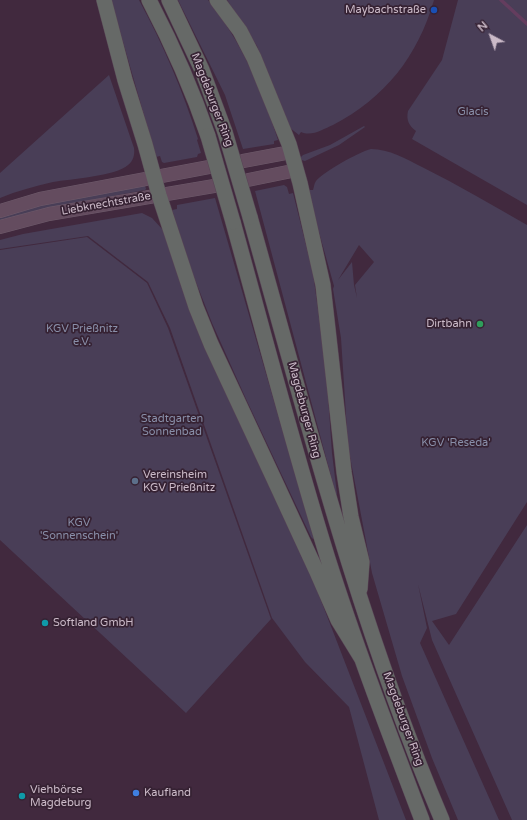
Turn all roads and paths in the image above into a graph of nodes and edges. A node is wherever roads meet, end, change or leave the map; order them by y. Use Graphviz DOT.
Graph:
graph roads {
  1 [pos="104,0"];
  2 [pos="149,0"];
  3 [pos="169,0"];
  4 [pos="217,0"];
  5 [pos="291,152"];
  6 [pos="243,161"];
  7 [pos="209,167"];
  8 [pos="297,170"];
  9 [pos="154,177"];
  10 [pos="248,180"];
  11 [pos="214,186"];
  12 [pos="159,195"];
  13 [pos="0,211"];
  14 [pos="0,227"];
  15 [pos="359,596"];
  16 [pos="362,659"];
  17 [pos="422,820"];
  18 [pos="442,820"];
  1 -- 9 [label="highway"];
  2 -- 16 [label="highway, Magdeburger Ring, bridge"];
  3 -- 15 [label="highway, Magdeburger Ring, bridge"];
  4 -- 5 [label="highway"];
  5 -- 6 [label="main road"];
  5 -- 8 [label="highway"];
  7 -- 9 [label="main road, Liebknechtstraße"];
  8 -- 10 [label="main road"];
  8 -- 15 [label="highway"];
  9 -- 12 [label="highway"];
  9 -- 13 [label="main road, Liebknechtstraße"];
  11 -- 12 [label="main road, Liebknechtstraße"];
  12 -- 14 [label="main road, Liebknechtstraße"];
  12 -- 16 [label="highway"];
  15 -- 18 [label="highway, Magdeburger Ring"];
  16 -- 17 [label="highway, Magdeburger Ring"];
}
